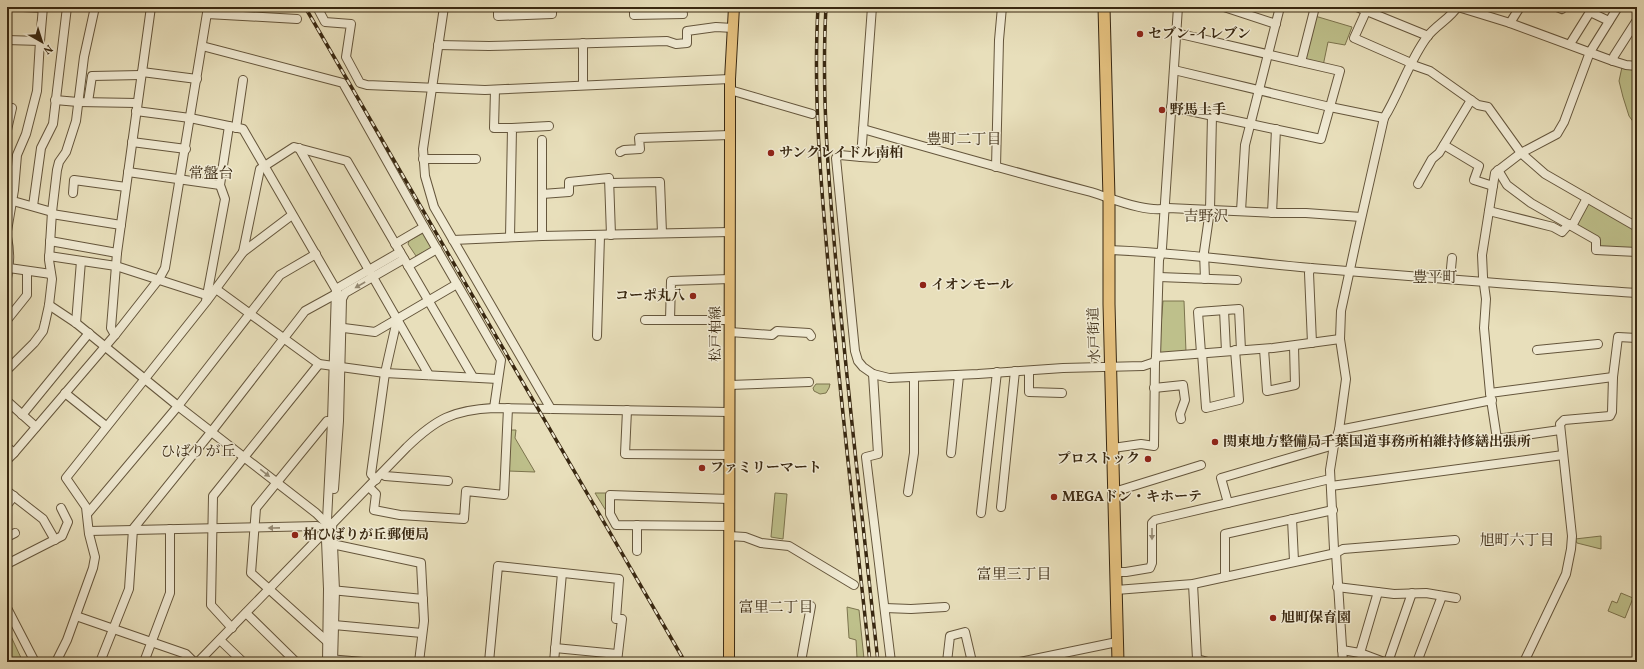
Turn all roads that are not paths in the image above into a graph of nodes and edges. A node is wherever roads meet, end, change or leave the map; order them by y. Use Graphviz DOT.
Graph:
graph roads {
  1 [pos="23,7"];
  2 [pos="67,7"];
  3 [pos="94,7"];
  4 [pos="151,7"];
  5 [pos="317,7"];
  6 [pos="444,7"];
  7 [pos="498,7"];
  8 [pos="552,7"];
  9 [pos="560,7"];
  10 [pos="634,7"];
  11 [pos="734,7"];
  12 [pos="872,7"];
  13 [pos="1002,7"];
  14 [pos="1104,7"];
  15 [pos="1178,7"];
  16 [pos="1224,7"];
  17 [pos="1280,7"];
  18 [pos="1315,7"];
  19 [pos="1357,7"];
  20 [pos="1457,7"];
  21 [pos="1520,7"];
  22 [pos="1558,7"];
  23 [pos="1563,7"];
  24 [pos="1618,7"];
  25 [pos="43,8"];
  26 [pos="1367,8"];
  27 [pos="1469,9"];
  28 [pos="208,10"];
  29 [pos="683,14"];
  30 [pos="297,19"];
  31 [pos="1637,20"];
  32 [pos="1609,21"];
  33 [pos="1510,23"];
  34 [pos="1276,24"];
  35 [pos="733,28"];
  36 [pos="1176,33"];
  37 [pos="1428,36"];
  38 [pos="7,40"];
  39 [pos="40,41"];
  40 [pos="583,43"];
  41 [pos="1570,44"];
  42 [pos="438,45"];
  43 [pos="202,46"];
  44 [pos="1590,52"];
  45 [pos="1268,55"];
  46 [pos="1613,61"];
  47 [pos="1301,62"];
  48 [pos="1411,64"];
  49 [pos="1637,66"];
  50 [pos="1174,70"];
  51 [pos="142,74"];
  52 [pos="730,79"];
  53 [pos="197,80"];
  54 [pos="243,80"];
  55 [pos="583,85"];
  56 [pos="432,88"];
  57 [pos="495,90"];
  58 [pos="730,90"];
  59 [pos="1260,90"];
  60 [pos="56,100"];
  61 [pos="1471,100"];
  62 [pos="78,102"];
  63 [pos="88,102"];
  64 [pos="137,107"];
  65 [pos="1171,107"];
  66 [pos="1330,107"];
  67 [pos="7,108"];
  68 [pos="812,114"];
  69 [pos="1212,115"];
  70 [pos="190,118"];
  71 [pos="1384,118"];
  72 [pos="1252,124"];
  73 [pos="549,126"];
  74 [pos="233,127"];
  75 [pos="512,128"];
  76 [pos="863,128"];
  77 [pos="1276,129"];
  78 [pos="7,130"];
  79 [pos="730,135"];
  80 [pos="542,140"];
  81 [pos="132,142"];
  82 [pos="1444,145"];
  83 [pos="299,148"];
  84 [pos="186,149"];
  85 [pos="620,152"];
  86 [pos="1521,153"];
  87 [pos="860,157"];
  88 [pos="876,158"];
  89 [pos="423,159"];
  90 [pos="476,159"];
  91 [pos="264,166"];
  92 [pos="996,167"];
  93 [pos="1498,170"];
  94 [pos="128,172"];
  95 [pos="180,180"];
  96 [pos="610,183"];
  97 [pos="1418,184"];
  98 [pos="220,185"];
  99 [pos="1493,186"];
  100 [pos="126,187"];
  101 [pos="73,193"];
  102 [pos="542,194"];
  103 [pos="1108,198"];
  104 [pos="1587,198"];
  105 [pos="11,201"];
  106 [pos="33,206"];
  107 [pos="1164,209"];
  108 [pos="1210,210"];
  109 [pos="1242,211"];
  110 [pos="1489,211"];
  111 [pos="52,213"];
  112 [pos="1272,213"];
  113 [pos="292,215"];
  114 [pos="1361,217"];
  115 [pos="121,225"];
  116 [pos="1570,225"];
  117 [pos="8,227"];
  118 [pos="424,227"];
  119 [pos="1637,227"];
  120 [pos="730,232"];
  121 [pos="662,233"];
  122 [pos="611,235"];
  123 [pos="542,236"];
  124 [pos="600,236"];
  125 [pos="510,237"];
  126 [pos="7,238"];
  127 [pos="453,240"];
  128 [pos="50,241"];
  129 [pos="395,244"];
  130 [pos="437,250"];
  131 [pos="1108,250"];
  132 [pos="243,252"];
  133 [pos="1637,252"];
  134 [pos="117,253"];
  135 [pos="1160,253"];
  136 [pos="316,254"];
  137 [pos="49,256"];
  138 [pos="1204,257"];
  139 [pos="1452,258"];
  140 [pos="404,259"];
  141 [pos="81,261"];
  142 [pos="116,266"];
  143 [pos="9,268"];
  144 [pos="1310,268"];
  145 [pos="27,271"];
  146 [pos="1350,271"];
  147 [pos="371,273"];
  148 [pos="51,274"];
  149 [pos="1159,277"];
  150 [pos="7,278"];
  151 [pos="158,279"];
  152 [pos="730,279"];
  153 [pos="1205,279"];
  154 [pos="1450,279"];
  155 [pos="1237,280"];
  156 [pos="1484,282"];
  157 [pos="458,284"];
  158 [pos="216,289"];
  159 [pos="1637,293"];
  160 [pos="338,294"];
  161 [pos="206,298"];
  162 [pos="429,302"];
  163 [pos="49,305"];
  164 [pos="1224,310"];
  165 [pos="250,314"];
  166 [pos="7,320"];
  167 [pos="397,320"];
  168 [pos="645,320"];
  169 [pos="670,320"];
  170 [pos="730,320"];
  171 [pos="76,323"];
  172 [pos="338,327"];
  173 [pos="730,332"];
  174 [pos="89,333"];
  175 [pos="115,335"];
  176 [pos="597,336"];
  177 [pos="811,336"];
  178 [pos="284,338"];
  179 [pos="1637,338"];
  180 [pos="1340,339"];
  181 [pos="1312,343"];
  182 [pos="1598,344"];
  183 [pos="105,346"];
  184 [pos="1294,346"];
  185 [pos="1264,349"];
  186 [pos="1234,350"];
  187 [pos="1537,350"];
  188 [pos="1201,353"];
  189 [pos="1156,360"];
  190 [pos="319,364"];
  191 [pos="7,366"];
  192 [pos="337,366"];
  193 [pos="1111,367"];
  194 [pos="1015,371"];
  195 [pos="1029,371"];
  196 [pos="997,372"];
  197 [pos="385,373"];
  198 [pos="873,374"];
  199 [pos="429,375"];
  200 [pos="959,375"];
  201 [pos="473,377"];
  202 [pos="914,377"];
  203 [pos="1613,378"];
  204 [pos="144,379"];
  205 [pos="498,379"];
  206 [pos="809,382"];
  207 [pos="730,385"];
  208 [pos="1154,388"];
  209 [pos="66,393"];
  210 [pos="1062,393"];
  211 [pos="1491,396"];
  212 [pos="8,403"];
  213 [pos="178,406"];
  214 [pos="494,408"];
  215 [pos="508,408"];
  216 [pos="551,408"];
  217 [pos="627,410"];
  218 [pos="729,412"];
  219 [pos="22,415"];
  220 [pos="1181,419"];
  221 [pos="336,421"];
  222 [pos="106,426"];
  223 [pos="36,427"];
  224 [pos="1339,430"];
  225 [pos="1560,430"];
  226 [pos="212,431"];
  227 [pos="1334,445"];
  228 [pos="7,447"];
  229 [pos="1113,448"];
  230 [pos="14,453"];
  231 [pos="951,453"];
  232 [pos="730,455"];
  233 [pos="1563,455"];
  234 [pos="244,457"];
  235 [pos="7,460"];
  236 [pos="1201,465"];
  237 [pos="382,473"];
  238 [pos="376,480"];
  239 [pos="448,481"];
  240 [pos="277,482"];
  241 [pos="1331,482"];
  242 [pos="369,487"];
  243 [pos="7,491"];
  244 [pos="908,492"];
  245 [pos="1114,492"];
  246 [pos="14,496"];
  247 [pos="729,499"];
  248 [pos="1228,503"];
  249 [pos="7,505"];
  250 [pos="61,508"];
  251 [pos="1001,508"];
  252 [pos="1333,510"];
  253 [pos="88,513"];
  254 [pos="981,513"];
  255 [pos="1292,519"];
  256 [pos="637,525"];
  257 [pos="328,526"];
  258 [pos="254,528"];
  259 [pos="133,529"];
  260 [pos="170,529"];
  261 [pos="211,529"];
  262 [pos="729,530"];
  263 [pos="89,531"];
  264 [pos="55,540"];
  265 [pos="1455,540"];
  266 [pos="332,544"];
  267 [pos="636,551"];
  268 [pos="1336,553"];
  269 [pos="1294,561"];
  270 [pos="7,564"];
  271 [pos="562,572"];
  272 [pos="1115,572"];
  273 [pos="1225,577"];
  274 [pos="1193,584"];
  275 [pos="854,585"];
  276 [pos="1337,587"];
  277 [pos="269,590"];
  278 [pos="332,590"];
  279 [pos="1116,590"];
  280 [pos="1378,592"];
  281 [pos="1412,593"];
  282 [pos="1442,596"];
  283 [pos="1456,598"];
  284 [pos="423,599"];
  285 [pos="811,606"];
  286 [pos="944,607"];
  287 [pos="7,608"];
  288 [pos="885,608"];
  289 [pos="246,613"];
  290 [pos="76,616"];
  291 [pos="334,625"];
  292 [pos="232,628"];
  293 [pos="114,629"];
  294 [pos="422,633"];
  295 [pos="220,640"];
  296 [pos="152,642"];
  297 [pos="1117,642"];
  298 [pos="330,645"];
  299 [pos="555,648"];
  300 [pos="1342,650"];
  301 [pos="1360,653"];
  302 [pos="802,656"];
  303 [pos="617,658"];
  304 [pos="330,660"];
  305 [pos="35,662"];
  306 [pos="56,662"];
  307 [pos="100,662"];
  308 [pos="144,662"];
  309 [pos="194,662"];
  310 [pos="198,662"];
  311 [pos="243,662"];
  312 [pos="296,662"];
  313 [pos="363,662"];
  314 [pos="419,662"];
  315 [pos="489,662"];
  316 [pos="554,662"];
  317 [pos="729,662"];
  318 [pos="891,662"];
  319 [pos="947,662"];
  320 [pos="972,662"];
  321 [pos="1020,662"];
  322 [pos="1118,662"];
  323 [pos="1208,662"];
  324 [pos="1343,662"];
  325 [pos="1384,662"];
  326 [pos="1388,662"];
  327 [pos="1417,662"];
  328 [pos="1524,662"];
  1 -- 25 [label="street"];
  2 -- 60 [label="street"];
  3 -- 62 [label="street"];
  4 -- 51 [label="street"];
  5 -- 56 [label="street"];
  6 -- 42 [label="street"];
  7 -- 8 [label="street"];
  8 -- 9 [label="street"];
  10 -- 29 [label="street"];
  11 -- 35 [label="main road, 松戸柏線"];
  12 -- 76 [label="street"];
  13 -- 92 [label="street"];
  14 -- 103 [label="highway, 水戸街道"];
  15 -- 36 [label="street"];
  16 -- 34 [label="street"];
  17 -- 34 [label="street"];
  18 -- 47 [label="street"];
  19 -- 26 [label="street"];
  20 -- 27 [label="street"];
  20 -- 37 [label="street"];
  21 -- 33 [label="street"];
  22 -- 23 [label="street"];
  24 -- 32 [label="street"];
  25 -- 39 [label="street"];
  26 -- 37 [label="street"];
  26 -- 48 [label="street"];
  27 -- 33 [label="street"];
  28 -- 30 [label="street"];
  28 -- 43 [label="street"];
  31 -- 46 [label="street"];
  32 -- 41 [label="street"];
  32 -- 44 [label="street"];
  33 -- 41 [label="street"];
  34 -- 45 [label="street"];
  35 -- 40 [label="street"];
  35 -- 52 [label="main road, 松戸柏線"];
  36 -- 45 [label="street"];
  36 -- 50 [label="street"];
  37 -- 48 [label="street"];
  38 -- 39 [label="street"];
  39 -- 105 [label="street"];
  40 -- 42 [label="street"];
  40 -- 55 [label="street"];
  41 -- 44 [label="street"];
  42 -- 56 [label="street"];
  43 -- 53 [label="street"];
  43 -- 118 [label="street"];
  44 -- 46 [label="street"];
  44 -- 86 [label="street"];
  45 -- 47 [label="street"];
  45 -- 59 [label="street"];
  46 -- 49 [label="street"];
  47 -- 66 [label="street"];
  48 -- 61 [label="street"];
  48 -- 71 [label="street"];
  50 -- 59 [label="street"];
  50 -- 65 [label="street"];
  51 -- 53 [label="street"];
  51 -- 63 [label="street"];
  51 -- 64 [label="street"];
  52 -- 55 [label="street"];
  52 -- 58 [label="main road, 松戸柏線"];
  53 -- 70 [label="street"];
  54 -- 74 [label="street"];
  55 -- 57 [label="street"];
  56 -- 57 [label="street"];
  56 -- 89 [label="street"];
  57 -- 75 [label="street"];
  58 -- 68 [label="street"];
  58 -- 79 [label="main road, 松戸柏線"];
  59 -- 66 [label="street"];
  59 -- 72 [label="street"];
  60 -- 62 [label="street"];
  60 -- 106 [label="street"];
  61 -- 82 [label="street"];
  61 -- 86 [label="street"];
  62 -- 63 [label="street"];
  62 -- 111 [label="street"];
  63 -- 64 [label="street"];
  64 -- 70 [label="street"];
  64 -- 81 [label="street"];
  65 -- 69 [label="street"];
  65 -- 107 [label="street"];
  66 -- 71 [label="street"];
  66 -- 77 [label="street"];
  67 -- 78 [label="street"];
  69 -- 72 [label="street"];
  69 -- 108 [label="street"];
  70 -- 74 [label="street"];
  70 -- 84 [label="street"];
  71 -- 114 [label="street"];
  72 -- 77 [label="street"];
  72 -- 109 [label="street"];
  73 -- 75 [label="street"];
  74 -- 91 [label="street"];
  74 -- 98 [label="street"];
  75 -- 125 [label="street"];
  76 -- 87 [label="street"];
  76 -- 92 [label="street"];
  77 -- 112 [label="street"];
  79 -- 85 [label="street"];
  79 -- 120 [label="main road, 松戸柏線"];
  80 -- 102 [label="street"];
  81 -- 84 [label="street"];
  81 -- 94 [label="street"];
  82 -- 97 [label="street"];
  82 -- 99 [label="street"];
  83 -- 91 [label="street"];
  83 -- 129 [label="street"];
  83 -- 147 [label="street"];
  84 -- 95 [label="street"];
  86 -- 93 [label="street"];
  86 -- 104 [label="street"];
  87 -- 88 [label="street"];
  87 -- 198 [label="street"];
  89 -- 90 [label="street"];
  89 -- 127 [label="street"];
  91 -- 113 [label="street"];
  91 -- 132 [label="street"];
  92 -- 103 [label="street"];
  93 -- 99 [label="street"];
  93 -- 116 [label="street"];
  94 -- 95 [label="street"];
  94 -- 100 [label="street"];
  95 -- 98 [label="street"];
  95 -- 151 [label="street"];
  96 -- 102 [label="street"];
  96 -- 121 [label="street"];
  96 -- 122 [label="street"];
  98 -- 161 [label="street"];
  99 -- 110 [label="street"];
  100 -- 101 [label="street"];
  100 -- 115 [label="street"];
  102 -- 123 [label="street"];
  103 -- 107 [label="street"];
  103 -- 131 [label="highway, 水戸街道"];
  104 -- 116 [label="street"];
  104 -- 119 [label="street"];
  105 -- 106 [label="street"];
  105 -- 117 [label="street"];
  106 -- 111 [label="street"];
  107 -- 108 [label="street"];
  107 -- 135 [label="street"];
  108 -- 109 [label="street"];
  108 -- 138 [label="street"];
  109 -- 112 [label="street"];
  110 -- 116 [label="street"];
  110 -- 156 [label="street"];
  111 -- 115 [label="street"];
  111 -- 128 [label="street"];
  112 -- 114 [label="street"];
  113 -- 132 [label="street"];
  113 -- 136 [label="street"];
  114 -- 146 [label="street"];
  115 -- 134 [label="street"];
  116 -- 133 [label="street"];
  118 -- 129 [label="street"];
  118 -- 130 [label="street"];
  120 -- 121 [label="street"];
  120 -- 152 [label="main road, 松戸柏線"];
  121 -- 122 [label="street"];
  122 -- 124 [label="street"];
  123 -- 124 [label="street"];
  123 -- 125 [label="street"];
  124 -- 176 [label="street"];
  125 -- 127 [label="street"];
  126 -- 143 [label="street"];
  127 -- 216 [label="street"];
  128 -- 134 [label="street"];
  128 -- 137 [label="street"];
  129 -- 140 [label="street"];
  130 -- 140 [label="street"];
  130 -- 157 [label="street"];
  131 -- 135 [label="street"];
  131 -- 193 [label="highway, 水戸街道"];
  132 -- 158 [label="street"];
  134 -- 142 [label="street"];
  135 -- 138 [label="street"];
  135 -- 149 [label="street"];
  136 -- 160 [label="street"];
  136 -- 165 [label="street"];
  137 -- 141 [label="street"];
  137 -- 148 [label="street"];
  138 -- 144 [label="street"];
  138 -- 153 [label="street"];
  139 -- 154 [label="street"];
  140 -- 147 [label="street"];
  140 -- 162 [label="street"];
  141 -- 142 [label="street"];
  141 -- 171 [label="street"];
  142 -- 151 [label="street"];
  142 -- 175 [label="street"];
  143 -- 145 [label="street"];
  143 -- 150 [label="street"];
  144 -- 146 [label="street"];
  144 -- 181 [label="street"];
  145 -- 148 [label="street"];
  145 -- 166 [label="street"];
  146 -- 154 [label="street"];
  146 -- 180 [label="street"];
  147 -- 160 [label="street"];
  147 -- 160 [label="street, one-way"];
  147 -- 167 [label="street"];
  148 -- 163 [label="street"];
  149 -- 153 [label="street"];
  149 -- 189 [label="street"];
  151 -- 161 [label="street"];
  151 -- 175 [label="street"];
  152 -- 169 [label="street"];
  152 -- 170 [label="main road, 松戸柏線"];
  153 -- 155 [label="street"];
  154 -- 156 [label="street"];
  156 -- 159 [label="street"];
  156 -- 211 [label="street"];
  157 -- 162 [label="street"];
  157 -- 205 [label="street"];
  158 -- 161 [label="street"];
  158 -- 165 [label="street"];
  160 -- 172 [label="street"];
  160 -- 178 [label="street"];
  161 -- 204 [label="street"];
  162 -- 167 [label="street"];
  162 -- 201 [label="street"];
  163 -- 171 [label="street"];
  163 -- 191 [label="street"];
  164 -- 186 [label="street"];
  164 -- 186 [label="street"];
  164 -- 188 [label="street"];
  165 -- 178 [label="street"];
  165 -- 213 [label="street"];
  167 -- 172 [label="street"];
  167 -- 197 [label="street"];
  167 -- 199 [label="street"];
  168 -- 169 [label="street"];
  169 -- 170 [label="street"];
  170 -- 173 [label="main road, 松戸柏線"];
  171 -- 174 [label="street"];
  172 -- 192 [label="street"];
  173 -- 177 [label="street"];
  173 -- 207 [label="main road, 松戸柏線"];
  174 -- 183 [label="street"];
  174 -- 219 [label="street"];
  175 -- 183 [label="street"];
  178 -- 190 [label="street"];
  178 -- 226 [label="street"];
  179 -- 203 [label="street"];
  180 -- 181 [label="street"];
  180 -- 224 [label="street"];
  181 -- 184 [label="street"];
  182 -- 187 [label="street"];
  183 -- 204 [label="street"];
  183 -- 209 [label="street"];
  184 -- 185 [label="street"];
  184 -- 185 [label="street"];
  185 -- 186 [label="street"];
  186 -- 188 [label="street"];
  186 -- 188 [label="street"];
  188 -- 189 [label="street"];
  189 -- 193 [label="street"];
  189 -- 208 [label="street"];
  190 -- 192 [label="street"];
  190 -- 234 [label="street"];
  192 -- 197 [label="street"];
  192 -- 221 [label="street"];
  193 -- 195 [label="street"];
  193 -- 229 [label="highway, 水戸街道"];
  194 -- 195 [label="street"];
  194 -- 196 [label="street"];
  194 -- 251 [label="street"];
  195 -- 210 [label="street"];
  196 -- 200 [label="street"];
  196 -- 254 [label="street"];
  197 -- 199 [label="street"];
  197 -- 238 [label="street"];
  198 -- 202 [label="street"];
  198 -- 288 [label="street"];
  199 -- 201 [label="street"];
  200 -- 202 [label="street"];
  200 -- 231 [label="street"];
  201 -- 205 [label="street"];
  202 -- 244 [label="street"];
  203 -- 211 [label="street"];
  203 -- 225 [label="street"];
  204 -- 213 [label="street"];
  204 -- 222 [label="street"];
  205 -- 214 [label="street"];
  206 -- 207 [label="street"];
  207 -- 218 [label="main road, 松戸柏線"];
  208 -- 220 [label="street"];
  208 -- 229 [label="street"];
  209 -- 222 [label="street"];
  209 -- 223 [label="street"];
  211 -- 224 [label="street"];
  211 -- 225 [label="street"];
  212 -- 219 [label="street"];
  213 -- 226 [label="street"];
  213 -- 253 [label="street"];
  214 -- 215 [label="street"];
  214 -- 237 [label="street"];
  215 -- 216 [label="street"];
  215 -- 242 [label="street"];
  216 -- 217 [label="street"];
  217 -- 218 [label="street"];
  217 -- 232 [label="street"];
  218 -- 232 [label="main road, 松戸柏線"];
  219 -- 223 [label="street"];
  221 -- 240 [label="street"];
  221 -- 257 [label="street"];
  222 -- 253 [label="street"];
  223 -- 230 [label="street"];
  224 -- 227 [label="street"];
  225 -- 233 [label="street"];
  226 -- 234 [label="street"];
  226 -- 259 [label="street"];
  227 -- 241 [label="street"];
  227 -- 248 [label="street"];
  228 -- 230 [label="street"];
  229 -- 245 [label="highway, 水戸街道"];
  230 -- 235 [label="street"];
  232 -- 247 [label="main road, 松戸柏線"];
  233 -- 241 [label="street"];
  233 -- 328 [label="street"];
  234 -- 240 [label="street, one-way"];
  234 -- 261 [label="street"];
  236 -- 245 [label="street"];
  237 -- 238 [label="street"];
  237 -- 239 [label="street"];
  238 -- 242 [label="street"];
  240 -- 257 [label="street"];
  240 -- 258 [label="street"];
  241 -- 248 [label="street"];
  241 -- 252 [label="street"];
  242 -- 257 [label="street"];
  243 -- 246 [label="street"];
  245 -- 272 [label="highway, 水戸街道"];
  246 -- 249 [label="street"];
  246 -- 264 [label="street"];
  247 -- 256 [label="street"];
  247 -- 262 [label="main road, 松戸柏線"];
  248 -- 272 [label="street, one-way"];
  250 -- 264 [label="street"];
  252 -- 255 [label="street"];
  252 -- 268 [label="street"];
  253 -- 263 [label="street"];
  255 -- 269 [label="street"];
  255 -- 273 [label="street"];
  256 -- 262 [label="street"];
  256 -- 267 [label="street"];
  257 -- 258 [label="street, one-way"];
  257 -- 266 [label="street"];
  257 -- 277 [label="street"];
  257 -- 278 [label="street"];
  258 -- 261 [label="street"];
  258 -- 277 [label="street"];
  259 -- 260 [label="street"];
  259 -- 263 [label="street"];
  259 -- 293 [label="street"];
  260 -- 261 [label="street"];
  260 -- 296 [label="street"];
  261 -- 292 [label="street"];
  262 -- 275 [label="street"];
  262 -- 317 [label="main road, 松戸柏線"];
  263 -- 290 [label="street"];
  264 -- 270 [label="street"];
  265 -- 268 [label="street"];
  266 -- 278 [label="street"];
  266 -- 284 [label="street"];
  268 -- 269 [label="street"];
  268 -- 276 [label="street"];
  269 -- 273 [label="street"];
  271 -- 299 [label="street"];
  271 -- 303 [label="street"];
  271 -- 315 [label="street"];
  272 -- 279 [label="highway, 水戸街道"];
  273 -- 274 [label="street"];
  274 -- 279 [label="street"];
  274 -- 323 [label="street"];
  276 -- 280 [label="street"];
  276 -- 300 [label="street"];
  277 -- 289 [label="street"];
  277 -- 298 [label="street"];
  278 -- 284 [label="street"];
  278 -- 291 [label="street"];
  278 -- 298 [label="street"];
  279 -- 297 [label="highway, 水戸街道"];
  280 -- 281 [label="street"];
  280 -- 301 [label="street"];
  281 -- 282 [label="street"];
  281 -- 326 [label="street"];
  282 -- 283 [label="street"];
  282 -- 327 [label="street"];
  284 -- 294 [label="street"];
  285 -- 302 [label="street"];
  286 -- 288 [label="street"];
  287 -- 305 [label="street"];
  288 -- 318 [label="street"];
  289 -- 292 [label="street"];
  289 -- 312 [label="street"];
  290 -- 293 [label="street"];
  290 -- 306 [label="street"];
  291 -- 294 [label="street"];
  291 -- 298 [label="street"];
  292 -- 295 [label="street"];
  293 -- 296 [label="street"];
  293 -- 307 [label="street"];
  294 -- 314 [label="street"];
  295 -- 310 [label="street"];
  295 -- 311 [label="street"];
  296 -- 308 [label="street"];
  296 -- 309 [label="street"];
  297 -- 321 [label="street"];
  297 -- 322 [label="highway, 水戸街道"];
  298 -- 304 [label="street"];
  299 -- 303 [label="street"];
  299 -- 316 [label="street"];
  300 -- 301 [label="street"];
  300 -- 324 [label="street"];
  301 -- 325 [label="street"];
  304 -- 313 [label="street"];
  319 -- 320 [label="street"];
}
